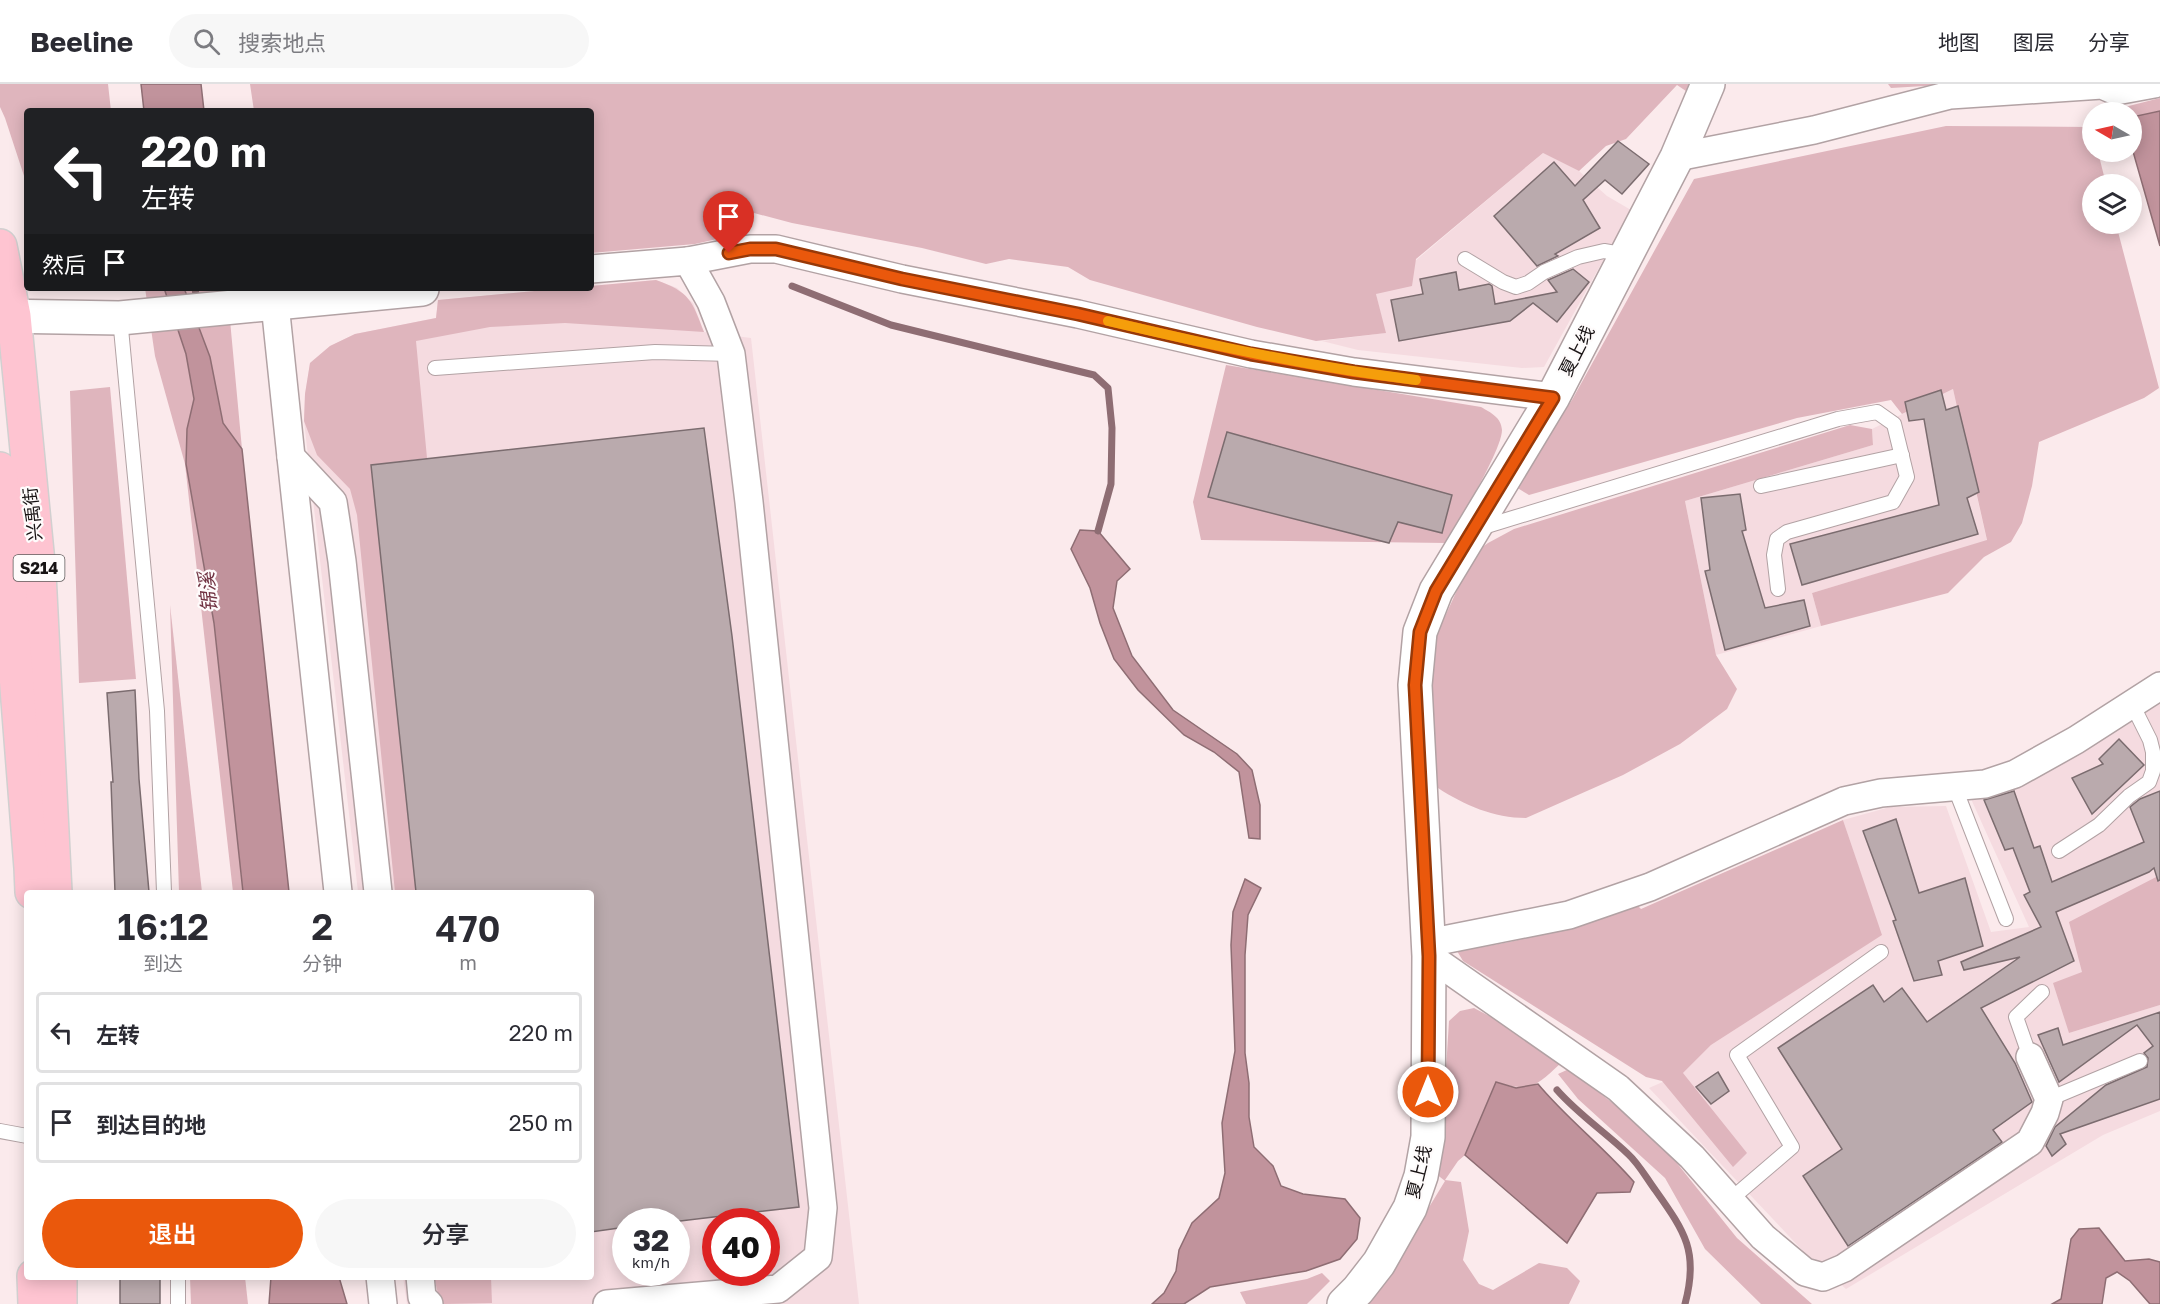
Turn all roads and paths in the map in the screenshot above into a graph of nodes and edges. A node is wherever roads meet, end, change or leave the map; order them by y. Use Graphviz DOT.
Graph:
graph roads {
  1 [pos="1708,84"];
  2 [pos="2102,84"];
  3 [pos="2154,84"];
  4 [pos="1677,157"];
  5 [pos="0,246"];
  6 [pos="1627,255"];
  7 [pos="1465,259"];
  8 [pos="688,261"];
  9 [pos="594,269"];
  10 [pos="402,291"];
  11 [pos="265,305"];
  12 [pos="7,316"];
  13 [pos="130,317"];
  14 [pos="730,354"];
  15 [pos="435,368"];
  16 [pos="1553,398"];
  17 [pos="1902,455"];
  18 [pos="291,458"];
  19 [pos="0,469"];
  20 [pos="1761,486"];
  21 [pos="1473,530"];
  22 [pos="1778,589"];
  23 [pos="2160,686"];
  24 [pos="2132,704"];
  25 [pos="1955,788"];
  26 [pos="2059,851"];
  27 [pos="32,890"];
  28 [pos="55,890"];
  29 [pos="164,890"];
  30 [pos="338,890"];
  31 [pos="378,890"];
  32 [pos="2006,919"];
  33 [pos="1429,950"];
  34 [pos="1881,952"];
  35 [pos="2042,992"];
  36 [pos="2030,1057"];
  37 [pos="2140,1061"];
  38 [pos="2049,1098"];
  39 [pos="0,1131"];
  40 [pos="24,1135"];
  41 [pos="1730,1200"];
  42 [pos="34,1280"];
  43 [pos="60,1280"];
  44 [pos="178,1280"];
  45 [pos="380,1280"];
  46 [pos="420,1280"];
  47 [pos="35,1304"];
  48 [pos="60,1304"];
  49 [pos="178,1304"];
  50 [pos="383,1304"];
  51 [pos="429,1304"];
  52 [pos="607,1304"];
  53 [pos="1344,1304"];
  1 -- 4 [label="street, 夏上线"];
  2 -- 3 [label="street"];
  2 -- 4 [label="street"];
  4 -- 6 [label="street, 夏上线"];
  5 -- 12 [label="main road, 兴禹街 / S214"];
  6 -- 7 [label="lane"];
  6 -- 16 [label="street, 夏上线"];
  8 -- 9 [label="street"];
  8 -- 14 [label="street"];
  8 -- 16 [label="street"];
  10 -- 11 [label="street"];
  11 -- 13 [label="street"];
  11 -- 18 [label="street"];
  12 -- 13 [label="street"];
  12 -- 28 [label="main road, 兴禹街 / S214"];
  13 -- 29 [label="lane"];
  14 -- 15 [label="lane"];
  14 -- 52 [label="street"];
  16 -- 21 [label="street, 夏上线"];
  17 -- 20 [label="lane"];
  17 -- 21 [label="lane"];
  17 -- 22 [label="lane"];
  18 -- 30 [label="street"];
  18 -- 31 [label="street"];
  19 -- 27 [label="main road, 兴禹街 / S214"];
  21 -- 33 [label="street, 夏上线"];
  23 -- 24 [label="street"];
  24 -- 25 [label="street"];
  24 -- 26 [label="lane"];
  25 -- 32 [label="lane"];
  25 -- 33 [label="street"];
  33 -- 41 [label="street"];
  33 -- 53 [label="street, 夏上线"];
  34 -- 41 [label="lane"];
  35 -- 36 [label="lane"];
  36 -- 38 [label="street"];
  37 -- 38 [label="lane"];
  38 -- 41 [label="street"];
  39 -- 40 [label="lane"];
  42 -- 47 [label="main road"];
  43 -- 48 [label="main road"];
  44 -- 49 [label="lane"];
  45 -- 50 [label="street"];
  46 -- 51 [label="street"];
}
